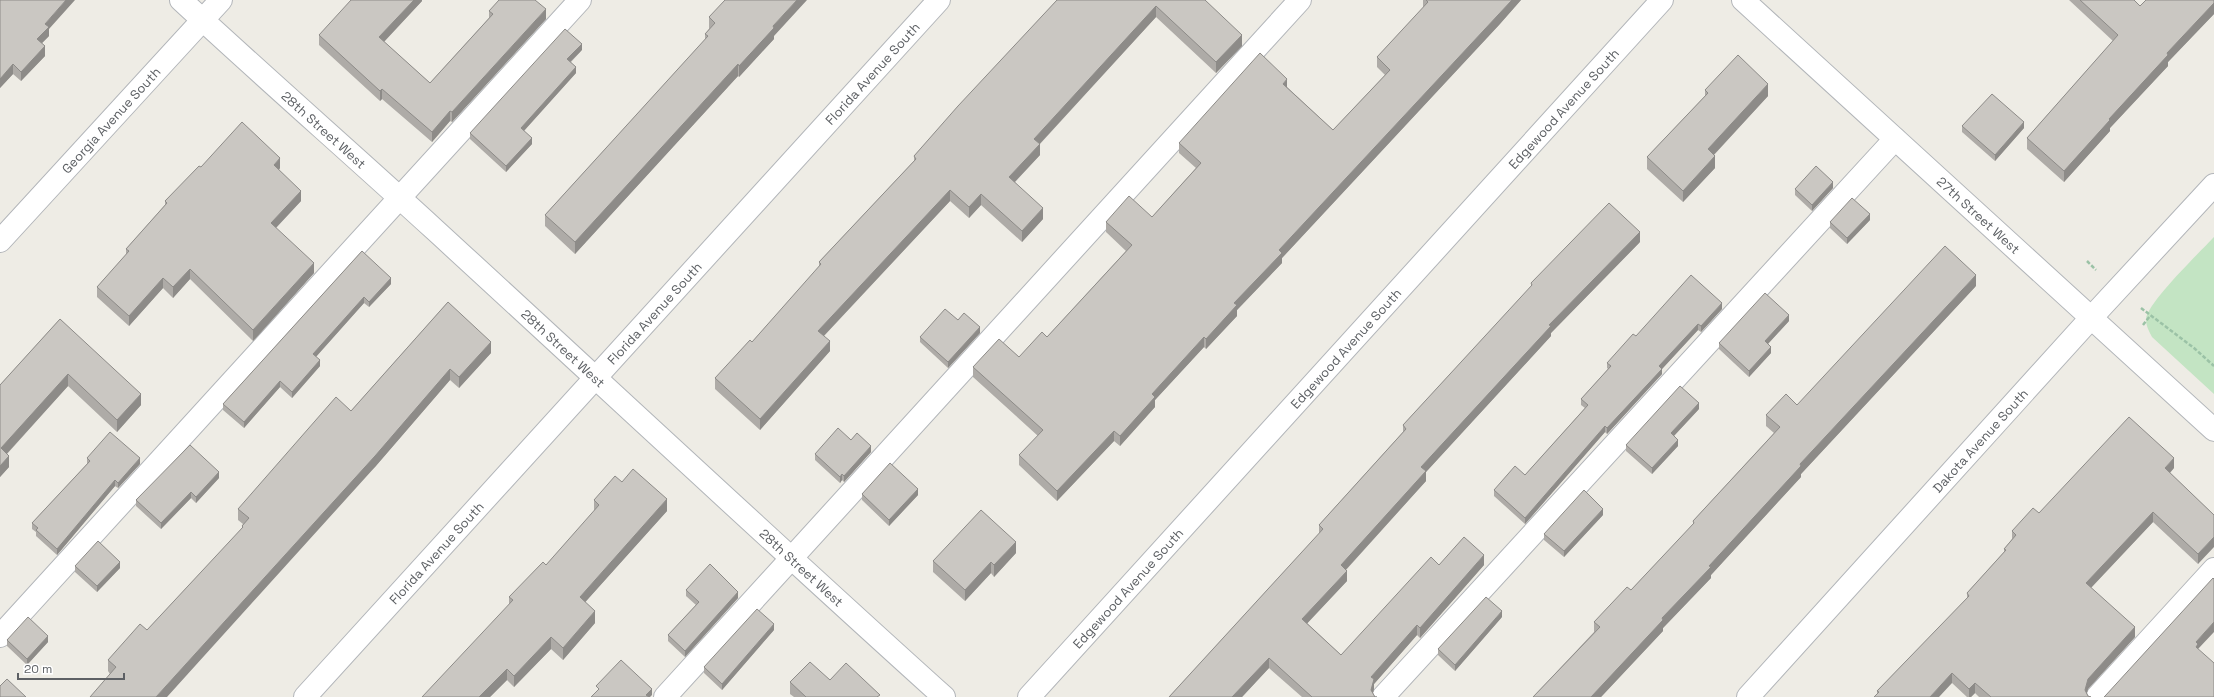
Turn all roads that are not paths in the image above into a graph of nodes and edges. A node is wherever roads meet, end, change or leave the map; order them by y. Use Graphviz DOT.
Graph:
graph roads {
  1 [pos="181,0"];
  2 [pos="221,0"];
  3 [pos="580,0"];
  4 [pos="939,0"];
  5 [pos="1300,0"];
  6 [pos="1662,0"];
  7 [pos="1743,0"];
  8 [pos="202,19"];
  9 [pos="1895,139"];
  10 [pos="2214,185"];
  11 [pos="400,197"];
  12 [pos="0,241"];
  13 [pos="2091,318"];
  14 [pos="596,377"];
  15 [pos="2214,430"];
  16 [pos="791,559"];
  17 [pos="2214,569"];
  18 [pos="0,636"];
  19 [pos="305,697"];
  20 [pos="665,697"];
  21 [pos="944,697"];
  22 [pos="1029,697"];
  23 [pos="1383,697"];
  24 [pos="1748,697"];
  25 [pos="2097,697"];
  1 -- 8 [label="street, 28th Street West"];
  2 -- 8 [label="street, Georgia Avenue South"];
  3 -- 11 [label="street"];
  4 -- 14 [label="street, Florida Avenue South"];
  5 -- 16 [label="street"];
  6 -- 22 [label="street, Edgewood Avenue South"];
  7 -- 9 [label="street, 27th Street West"];
  8 -- 11 [label="street, 28th Street West"];
  8 -- 12 [label="street, Georgia Avenue South"];
  9 -- 13 [label="street, 27th Street West"];
  9 -- 23 [label="street"];
  10 -- 13 [label="street, Dakota Avenue South"];
  11 -- 14 [label="street, 28th Street West"];
  11 -- 18 [label="street"];
  13 -- 15 [label="street, 27th Street West"];
  13 -- 24 [label="street, Dakota Avenue South"];
  14 -- 16 [label="street, 28th Street West"];
  14 -- 19 [label="street, Florida Avenue South"];
  16 -- 20 [label="street"];
  16 -- 21 [label="street, 28th Street West"];
  17 -- 25 [label="street"];
}
